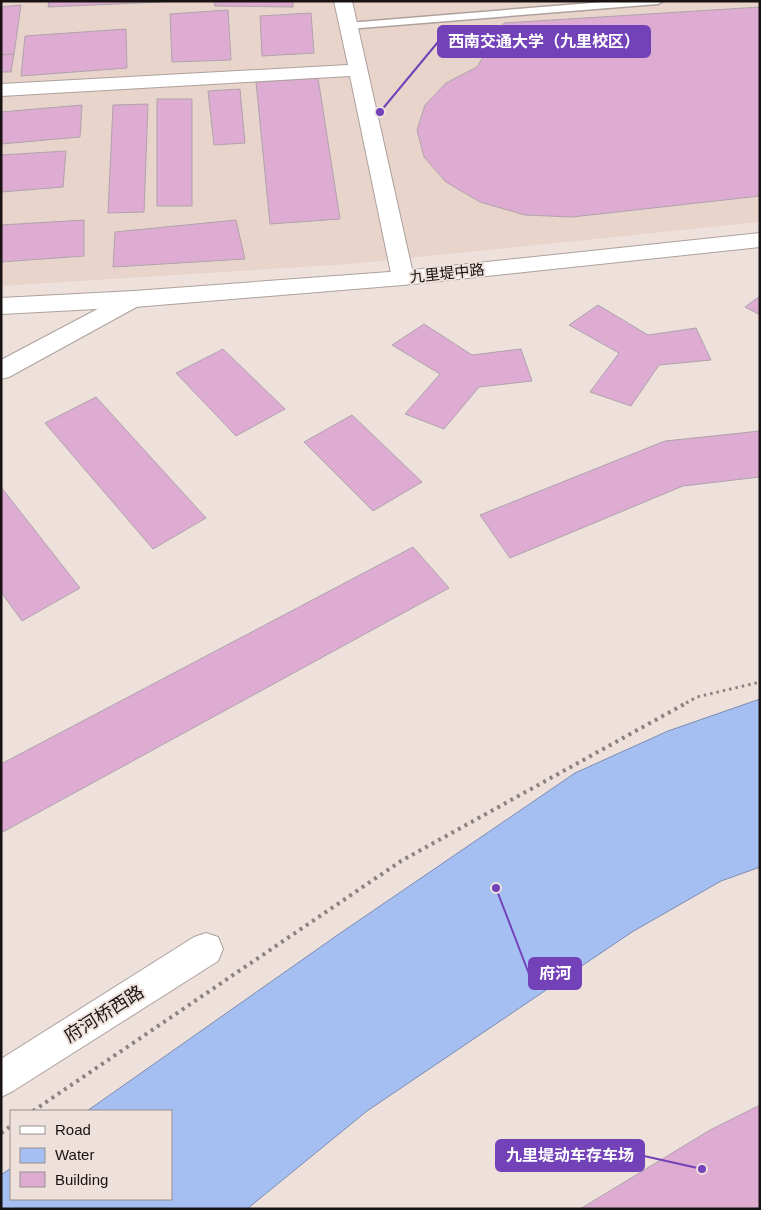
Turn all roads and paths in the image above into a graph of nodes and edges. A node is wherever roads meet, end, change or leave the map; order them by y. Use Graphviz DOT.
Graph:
graph roads {
  1 [pos="343,1"];
  2 [pos="658,1"];
  3 [pos="348,26"];
  4 [pos="358,70"];
  5 [pos="1,90"];
  6 [pos="760,240"];
  7 [pos="403,278"];
  8 [pos="134,299"];
  9 [pos="1,306"];
  10 [pos="1,371"];
  11 [pos="760,682"];
  12 [pos="206,949"];
  13 [pos="1,1079"];
  14 [pos="34,1110"];
  1 -- 3 [label="street"];
  2 -- 3 [label="lane"];
  3 -- 4 [label="street"];
  4 -- 5 [label="street"];
  4 -- 7 [label="street"];
  6 -- 7 [label="street, 九里堤中路"];
  7 -- 8 [label="street, 九里堤中路"];
  8 -- 9 [label="street, 九里堤中路"];
  8 -- 10 [label="street, 九里堤中路"];
  11 -- 14 [label="path"];
  12 -- 13 [label="street, 府河桥西路"];
}
